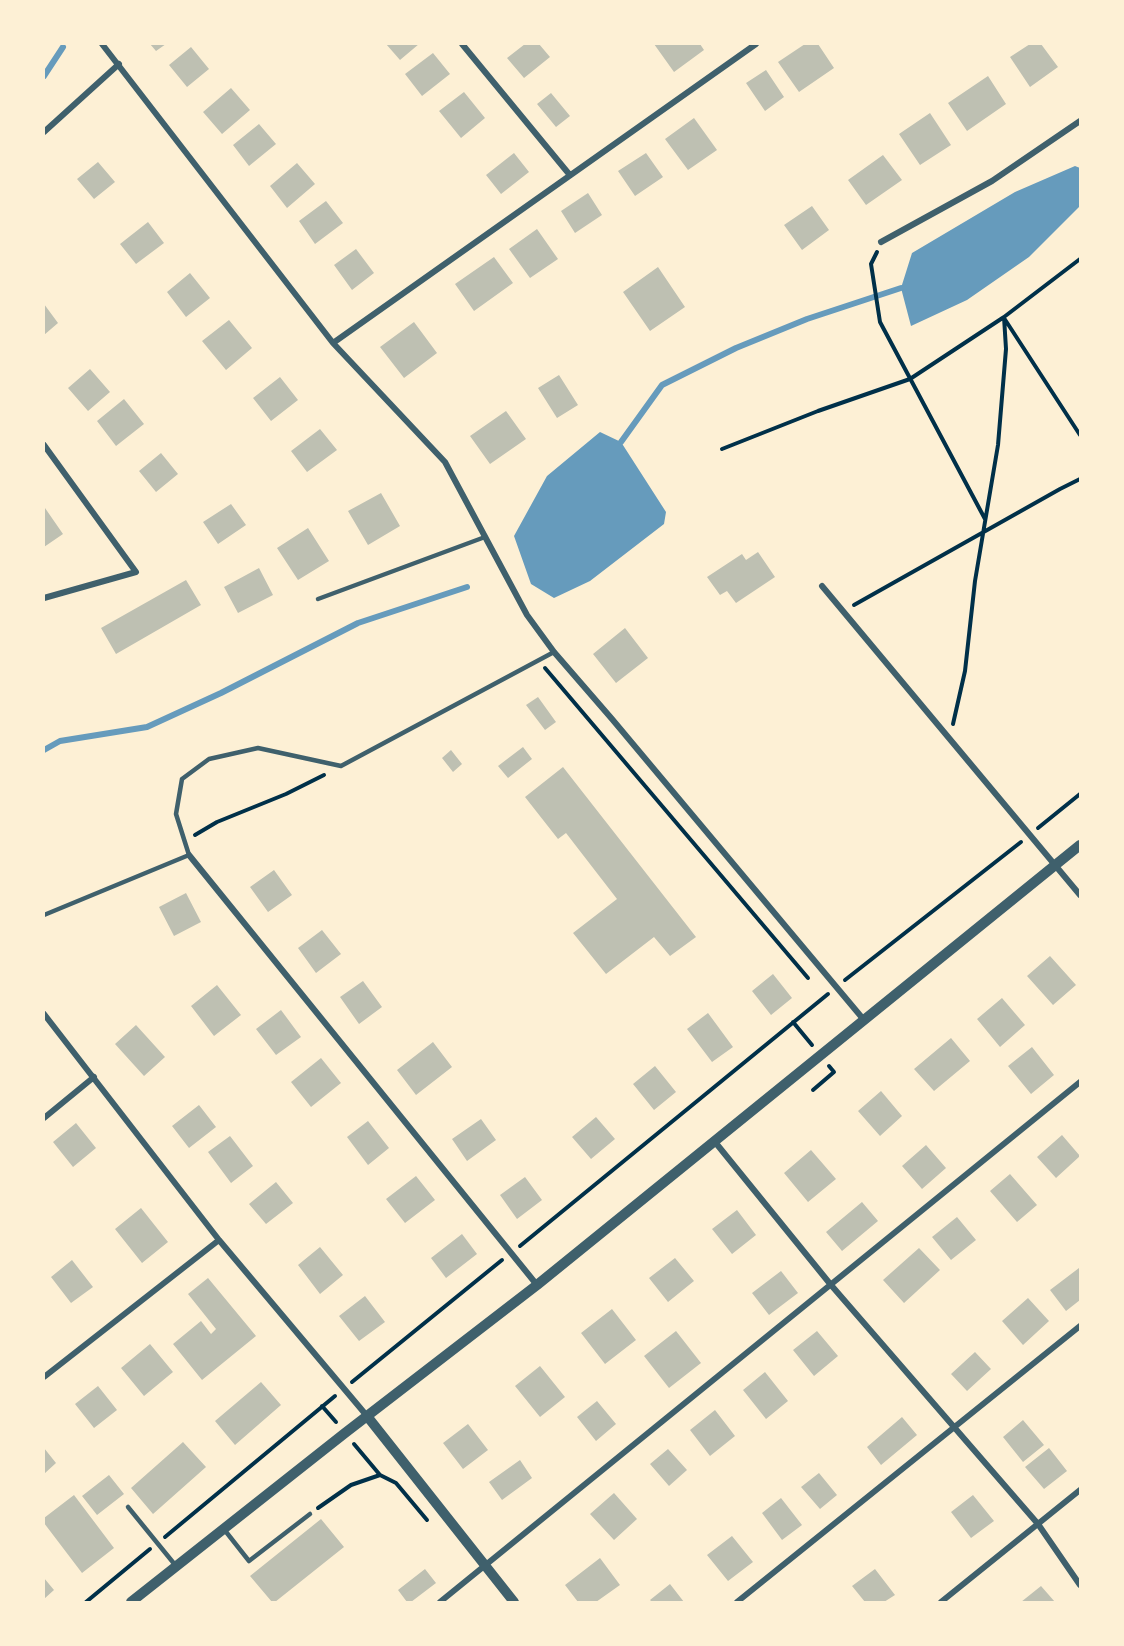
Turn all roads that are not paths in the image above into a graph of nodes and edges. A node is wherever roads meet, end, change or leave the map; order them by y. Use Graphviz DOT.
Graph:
graph roads {
  1 [pos="102,44"];
  2 [pos="462,44"];
  3 [pos="756,44"];
  4 [pos="118,64"];
  5 [pos="1080,121"];
  6 [pos="44,132"];
  7 [pos="569,174"];
  8 [pos="881,242"];
  9 [pos="333,343"];
  10 [pos="44,445"];
  11 [pos="485,537"];
  12 [pos="822,586"];
  13 [pos="44,597"];
  14 [pos="318,599"];
  15 [pos="554,652"];
  16 [pos="1080,845"];
  17 [pos="189,855"];
  18 [pos="1056,865"];
  19 [pos="1080,895"];
  20 [pos="44,915"];
  21 [pos="44,1014"];
  22 [pos="864,1020"];
  23 [pos="94,1077"];
  24 [pos="1080,1082"];
  25 [pos="44,1118"];
  26 [pos="715,1142"];
  27 [pos="219,1240"];
  28 [pos="831,1285"];
  29 [pos="537,1286"];
  30 [pos="1080,1326"];
  31 [pos="44,1377"];
  32 [pos="367,1416"];
  33 [pos="955,1428"];
  34 [pos="1080,1490"];
  35 [pos="128,1507"];
  36 [pos="310,1514"];
  37 [pos="1038,1524"];
  38 [pos="224,1528"];
  39 [pos="485,1565"];
  40 [pos="176,1566"];
  41 [pos="1080,1585"];
  42 [pos="131,1602"];
  43 [pos="440,1602"];
  44 [pos="514,1602"];
  45 [pos="737,1602"];
  46 [pos="941,1602"];
  1 -- 4 [label="street"];
  2 -- 7 [label="street"];
  3 -- 7 [label="street"];
  4 -- 6 [label="street"];
  4 -- 9 [label="street"];
  5 -- 8 [label="street"];
  7 -- 9 [label="street"];
  9 -- 11 [label="street"];
  10 -- 13 [label="street"];
  11 -- 14 [label="lane"];
  11 -- 15 [label="street"];
  12 -- 18 [label="street"];
  15 -- 17 [label="lane"];
  15 -- 22 [label="street"];
  16 -- 18 [label="street"];
  17 -- 20 [label="lane"];
  17 -- 29 [label="street"];
  18 -- 19 [label="street"];
  18 -- 22 [label="street"];
  21 -- 23 [label="street"];
  22 -- 26 [label="street"];
  23 -- 25 [label="street"];
  23 -- 27 [label="street"];
  24 -- 28 [label="street"];
  26 -- 28 [label="street"];
  26 -- 29 [label="street"];
  27 -- 31 [label="street"];
  27 -- 32 [label="street"];
  28 -- 33 [label="street"];
  28 -- 39 [label="street"];
  29 -- 32 [label="street"];
  30 -- 33 [label="street"];
  32 -- 38 [label="street"];
  32 -- 39 [label="street"];
  33 -- 37 [label="street"];
  33 -- 45 [label="street"];
  34 -- 37 [label="street"];
  35 -- 40 [label="lane"];
  36 -- 38 [label="lane"];
  37 -- 41 [label="street"];
  37 -- 46 [label="street"];
  38 -- 40 [label="street"];
  39 -- 43 [label="street"];
  39 -- 44 [label="street"];
  40 -- 42 [label="street"];
}
